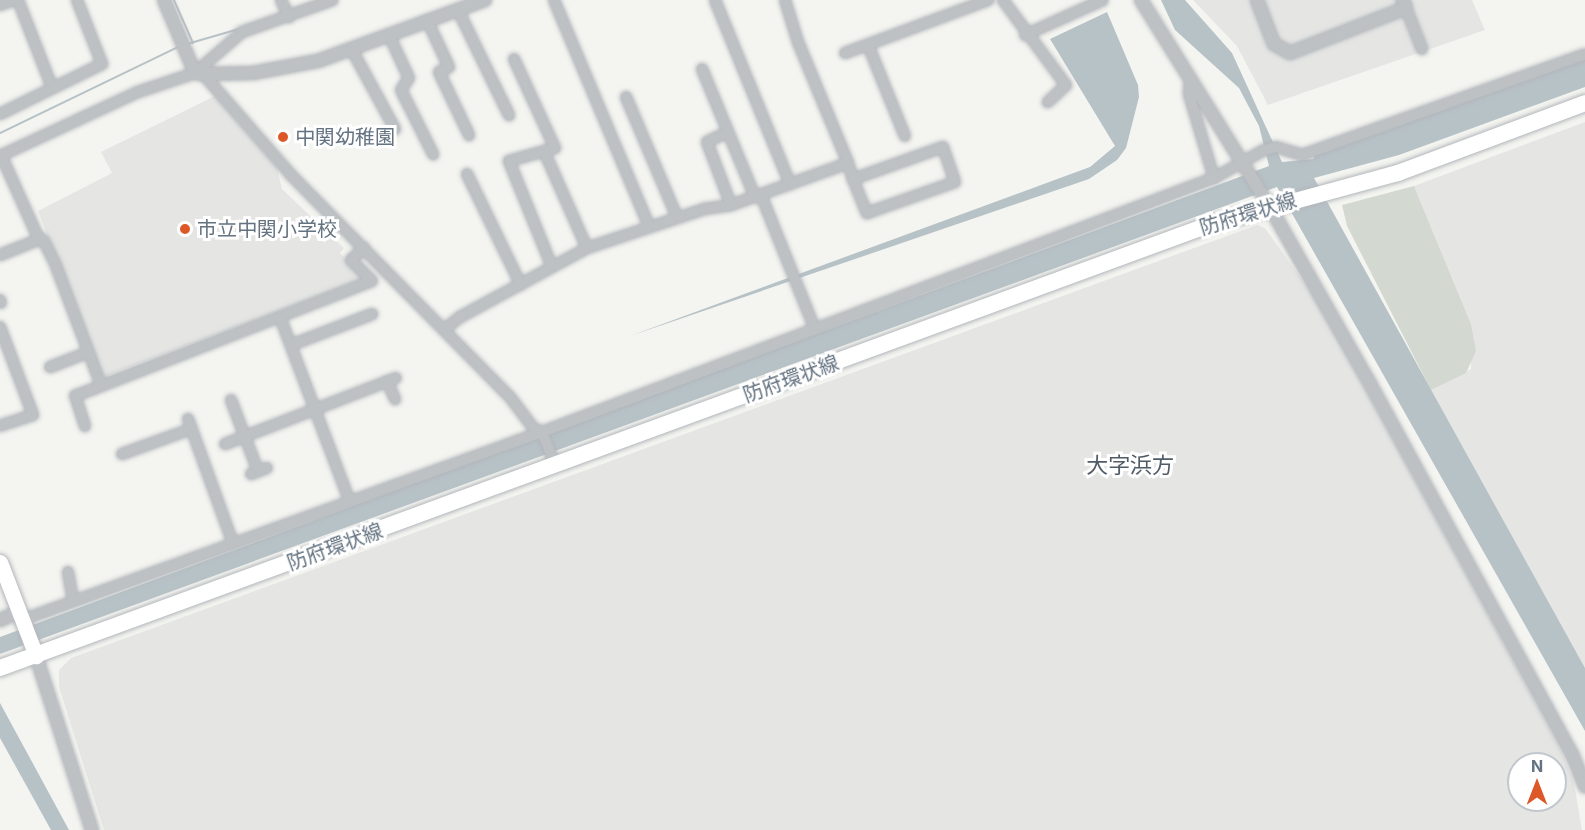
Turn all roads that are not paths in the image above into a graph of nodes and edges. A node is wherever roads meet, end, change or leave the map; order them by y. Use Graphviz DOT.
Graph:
graph roads {
  1 [pos="16,0"];
  2 [pos="77,0"];
  3 [pos="164,0"];
  4 [pos="281,0"];
  5 [pos="485,0"];
  6 [pos="554,0"];
  7 [pos="715,0"];
  8 [pos="785,0"];
  9 [pos="988,0"];
  10 [pos="1003,0"];
  11 [pos="1103,0"];
  12 [pos="1141,0"];
  13 [pos="1257,0"];
  14 [pos="326,1"];
  15 [pos="1404,4"];
  16 [pos="0,5"];
  17 [pos="1079,5"];
  18 [pos="458,10"];
  19 [pos="288,16"];
  20 [pos="427,20"];
  21 [pos="389,35"];
  22 [pos="1025,35"];
  23 [pos="868,45"];
  24 [pos="1422,49"];
  25 [pos="352,50"];
  26 [pos="845,53"];
  27 [pos="1585,54"];
  28 [pos="514,59"];
  29 [pos="702,69"];
  30 [pos="199,73"];
  31 [pos="1190,78"];
  32 [pos="52,87"];
  33 [pos="626,97"];
  34 [pos="1048,102"];
  35 [pos="1585,103"];
  36 [pos="1,109"];
  37 [pos="509,115"];
  38 [pos="395,129"];
  39 [pos="728,132"];
  40 [pos="469,135"];
  41 [pos="905,136"];
  42 [pos="544,151"];
  43 [pos="433,154"];
  44 [pos="1,155"];
  45 [pos="1243,163"];
  46 [pos="848,164"];
  47 [pos="466,174"];
  48 [pos="1214,178"];
  49 [pos="853,179"];
  50 [pos="790,184"];
  51 [pos="758,196"];
  52 [pos="731,205"];
  53 [pos="1277,205"];
  54 [pos="677,217"];
  55 [pos="649,226"];
  56 [pos="40,239"];
  57 [pos="364,248"];
  58 [pos="587,248"];
  59 [pos="0,255"];
  60 [pos="552,267"];
  61 [pos="521,285"];
  62 [pos="372,314"];
  63 [pos="280,316"];
  64 [pos="0,327"];
  65 [pos="814,327"];
  66 [pos="445,329"];
  67 [pos="291,345"];
  68 [pos="87,353"];
  69 [pos="50,368"];
  70 [pos="101,385"];
  71 [pos="394,399"];
  72 [pos="231,400"];
  73 [pos="314,409"];
  74 [pos="0,426"];
  75 [pos="85,426"];
  76 [pos="542,432"];
  77 [pos="244,436"];
  78 [pos="225,444"];
  79 [pos="122,453"];
  80 [pos="554,463"];
  81 [pos="259,471"];
  82 [pos="349,500"];
  83 [pos="232,543"];
  84 [pos="0,562"];
  85 [pos="68,572"];
  86 [pos="72,601"];
  87 [pos="21,619"];
  88 [pos="0,620"];
  89 [pos="33,649"];
  90 [pos="0,668"];
  91 [pos="1585,787"];
  92 [pos="92,830"];
  1 -- 16 [label="street"];
  1 -- 32 [label="street"];
  2 -- 32 [label="street"];
  3 -- 30 [label="street"];
  4 -- 19 [label="street"];
  5 -- 18 [label="street"];
  6 -- 55 [label="street"];
  7 -- 50 [label="street"];
  8 -- 46 [label="street"];
  9 -- 23 [label="street"];
  10 -- 22 [label="street"];
  11 -- 17 [label="street"];
  12 -- 31 [label="street"];
  13 -- 15 [label="street"];
  14 -- 19 [label="street"];
  15 -- 24 [label="street"];
  17 -- 22 [label="street"];
  18 -- 20 [label="street"];
  18 -- 37 [label="street"];
  19 -- 30 [label="street"];
  20 -- 21 [label="street"];
  20 -- 40 [label="street"];
  21 -- 25 [label="street"];
  21 -- 43 [label="street"];
  22 -- 34 [label="street"];
  23 -- 26 [label="street"];
  23 -- 41 [label="street"];
  25 -- 30 [label="street"];
  25 -- 38 [label="street"];
  27 -- 45 [label="street"];
  28 -- 42 [label="street"];
  29 -- 39 [label="street"];
  30 -- 44 [label="street"];
  30 -- 57 [label="street"];
  31 -- 45 [label="street"];
  31 -- 48 [label="street"];
  32 -- 36 [label="street"];
  33 -- 54 [label="street"];
  35 -- 53 [label="main road, 防府環状線"];
  39 -- 51 [label="street"];
  39 -- 52 [label="street"];
  42 -- 58 [label="street"];
  42 -- 60 [label="street"];
  44 -- 56 [label="street"];
  45 -- 48 [label="street"];
  45 -- 53 [label="street"];
  46 -- 49 [label="street"];
  46 -- 50 [label="street"];
  47 -- 61 [label="street"];
  48 -- 65 [label="street"];
  49 -- 49 [label="street"];
  50 -- 51 [label="street"];
  51 -- 52 [label="street"];
  51 -- 65 [label="street"];
  52 -- 54 [label="street"];
  53 -- 80 [label="main road, 防府環状線"];
  53 -- 91 [label="street"];
  54 -- 55 [label="street"];
  55 -- 58 [label="street"];
  56 -- 59 [label="street"];
  56 -- 68 [label="street"];
  57 -- 63 [label="street"];
  57 -- 66 [label="street"];
  58 -- 60 [label="street"];
  60 -- 61 [label="street"];
  61 -- 66 [label="street"];
  62 -- 67 [label="street"];
  63 -- 67 [label="street"];
  63 -- 70 [label="street"];
  64 -- 74 [label="street"];
  65 -- 76 [label="street"];
  66 -- 76 [label="street"];
  67 -- 73 [label="street"];
  68 -- 69 [label="street"];
  68 -- 70 [label="street"];
  70 -- 75 [label="street"];
  71 -- 73 [label="street"];
  72 -- 77 [label="street"];
  73 -- 77 [label="street"];
  73 -- 82 [label="street"];
  76 -- 80 [label="street"];
  76 -- 82 [label="street"];
  77 -- 78 [label="street"];
  77 -- 81 [label="street"];
  79 -- 83 [label="street"];
  80 -- 89 [label="main road, 防府環状線"];
  82 -- 83 [label="street"];
  83 -- 86 [label="street"];
  84 -- 87 [label="main road"];
  85 -- 86 [label="street"];
  86 -- 87 [label="street"];
  87 -- 88 [label="street"];
  87 -- 89 [label="main road"];
  89 -- 90 [label="main road, 防府環状線"];
  89 -- 92 [label="street"];
}
